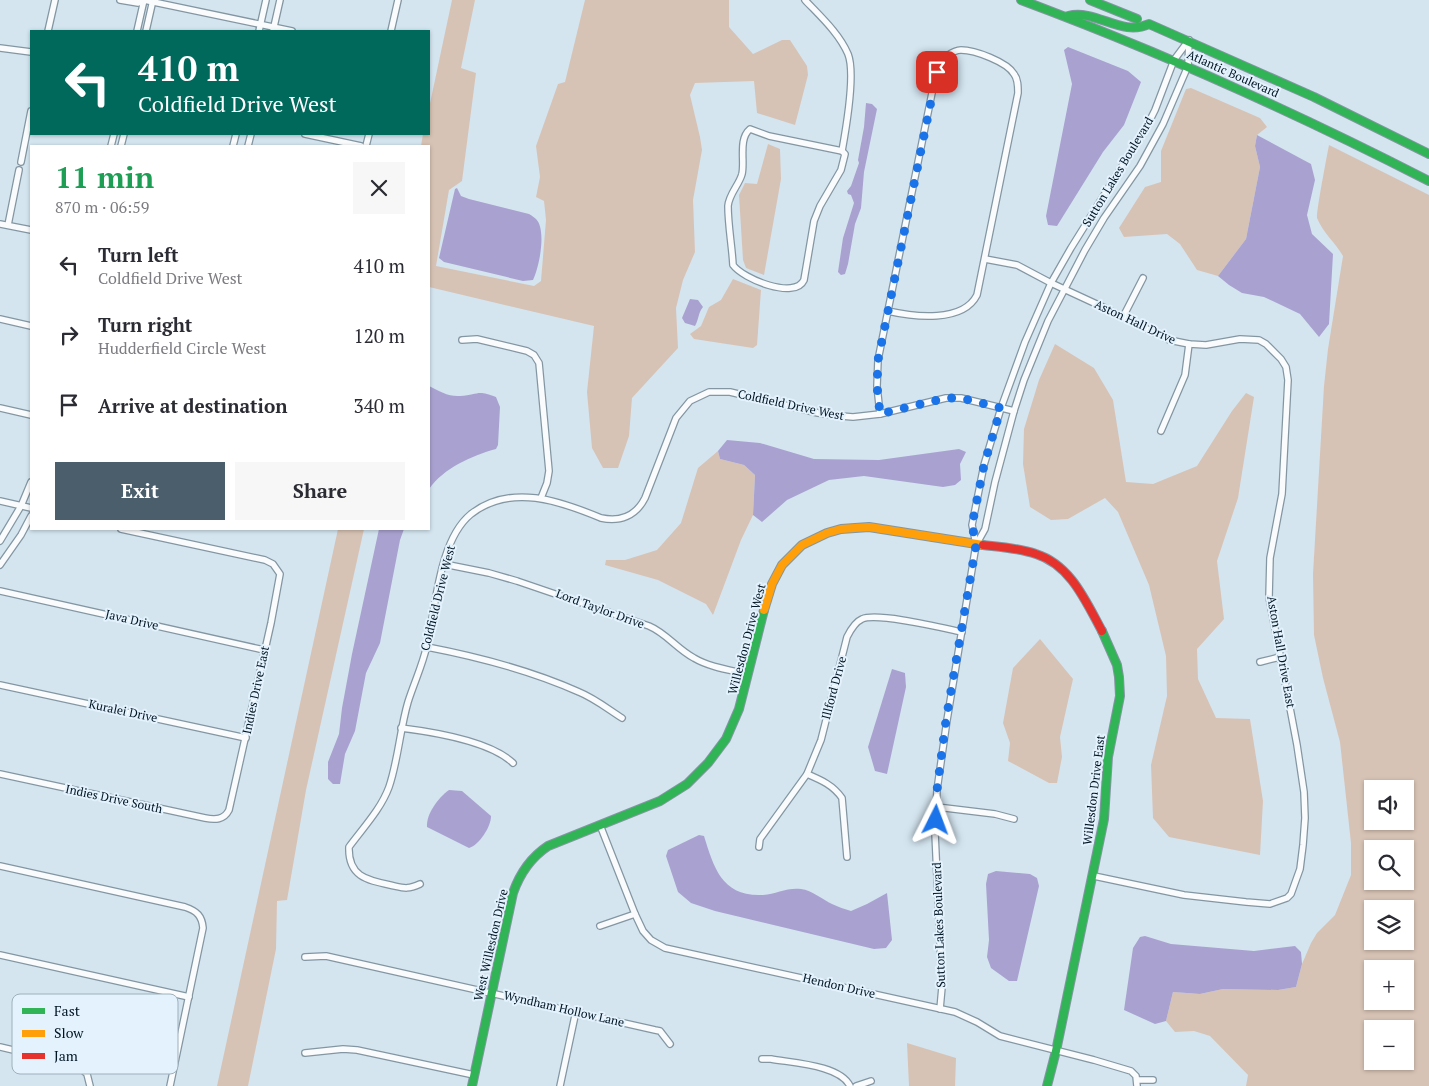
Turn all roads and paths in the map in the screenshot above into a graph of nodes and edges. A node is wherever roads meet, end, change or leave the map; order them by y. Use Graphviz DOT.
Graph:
graph roads {
  1 [pos="55,0"];
  2 [pos="120,0"];
  3 [pos="144,0"];
  4 [pos="266,0"];
  5 [pos="280,0"];
  6 [pos="398,0"];
  7 [pos="805,0"];
  8 [pos="1021,0"];
  9 [pos="1090,0"];
  10 [pos="153,1"];
  11 [pos="1066,16"];
  12 [pos="1137,19"];
  13 [pos="260,24"];
  14 [pos="274,29"];
  15 [pos="48,30"];
  16 [pos="137,30"];
  17 [pos="146,30"];
  18 [pos="259,30"];
  19 [pos="391,30"];
  20 [pos="1189,40"];
  21 [pos="0,48"];
  22 [pos="30,52"];
  23 [pos="1174,60"];
  24 [pos="1188,66"];
  25 [pos="30,116"];
  26 [pos="310,135"];
  27 [pos="356,145"];
  28 [pos="842,151"];
  29 [pos="1429,154"];
  30 [pos="21,162"];
  31 [pos="19,170"];
  32 [pos="1114,181"];
  33 [pos="1429,181"];
  34 [pos="1125,187"];
  35 [pos="0,224"];
  36 [pos="8,226"];
  37 [pos="30,230"];
  38 [pos="985,259"];
  39 [pos="1143,278"];
  40 [pos="1051,284"];
  41 [pos="1064,288"];
  42 [pos="888,312"];
  43 [pos="1122,317"];
  44 [pos="0,319"];
  45 [pos="30,326"];
  46 [pos="462,340"];
  47 [pos="1189,344"];
  48 [pos="1276,353"];
  49 [pos="0,408"];
  50 [pos="1001,408"];
  51 [pos="1014,410"];
  52 [pos="880,414"];
  53 [pos="30,415"];
  54 [pos="1160,430"];
  55 [pos="30,484"];
  56 [pos="541,498"];
  57 [pos="0,501"];
  58 [pos="21,506"];
  59 [pos="30,508"];
  60 [pos="30,518"];
  61 [pos="126,530"];
  62 [pos="0,541"];
  63 [pos="976,545"];
  64 [pos="444,564"];
  65 [pos="0,565"];
  66 [pos="0,591"];
  67 [pos="962,632"];
  68 [pos="427,647"];
  69 [pos="264,650"];
  70 [pos="1280,658"];
  71 [pos="1260,662"];
  72 [pos="747,674"];
  73 [pos="0,684"];
  74 [pos="622,718"];
  75 [pos="402,728"];
  76 [pos="246,738"];
  77 [pos="513,763"];
  78 [pos="0,774"];
  79 [pos="807,774"];
  80 [pos="937,807"];
  81 [pos="227,813"];
  82 [pos="1014,819"];
  83 [pos="600,825"];
  84 [pos="758,847"];
  85 [pos="847,857"];
  86 [pos="0,866"];
  87 [pos="1094,876"];
  88 [pos="420,884"];
  89 [pos="635,914"];
  90 [pos="600,926"];
  91 [pos="0,955"];
  92 [pos="305,957"];
  93 [pos="491,992"];
  94 [pos="171,994"];
  95 [pos="178,995"];
  96 [pos="189,998"];
  97 [pos="940,1009"];
  98 [pos="576,1011"];
  99 [pos="670,1044"];
  100 [pos="178,1049"];
  101 [pos="1056,1051"];
  102 [pos="305,1053"];
  103 [pos="762,1060"];
  104 [pos="474,1075"];
  105 [pos="1153,1080"];
  106 [pos="870,1081"];
  107 [pos="1137,1083"];
  108 [pos="472,1086"];
  109 [pos="560,1086"];
  110 [pos="850,1086"];
  111 [pos="856,1086"];
  112 [pos="1047,1086"];
  1 -- 15 [label="street"];
  2 -- 3 [label="street"];
  3 -- 10 [label="street"];
  3 -- 16 [label="street"];
  4 -- 13 [label="street"];
  5 -- 14 [label="street"];
  6 -- 19 [label="street"];
  7 -- 28 [label="street"];
  8 -- 11 [label="main road, Atlantic Boulevard"];
  9 -- 12 [label="main road"];
  10 -- 13 [label="street"];
  10 -- 17 [label="street"];
  11 -- 20 [label="main road, Atlantic Boulevard"];
  11 -- 23 [label="main road, Atlantic Boulevard"];
  13 -- 14 [label="street"];
  13 -- 18 [label="street"];
  20 -- 23 [label="street, Sutton Lakes Boulevard"];
  20 -- 24 [label="street, Sutton Lakes Boulevard"];
  20 -- 29 [label="main road, Atlantic Boulevard"];
  21 -- 22 [label="street"];
  23 -- 24 [label="main road, Atlantic Boulevard"];
  23 -- 32 [label="street, Sutton Lakes Boulevard"];
  24 -- 33 [label="main road, Atlantic Boulevard"];
  24 -- 34 [label="street, Sutton Lakes Boulevard"];
  25 -- 30 [label="street"];
  26 -- 27 [label="street"];
  28 -- 28 [label="street"];
  31 -- 36 [label="street"];
  32 -- 34 [label="street"];
  32 -- 40 [label="street, Sutton Lakes Boulevard"];
  34 -- 41 [label="street, Sutton Lakes Boulevard"];
  35 -- 36 [label="street"];
  36 -- 37 [label="street"];
  38 -- 40 [label="street, Aston Hall Drive"];
  38 -- 42 [label="street"];
  38 -- 42 [label="street"];
  39 -- 43 [label="street"];
  40 -- 41 [label="street, Aston Hall Drive"];
  40 -- 50 [label="street, Sutton Lakes Boulevard"];
  41 -- 43 [label="street, Aston Hall Drive"];
  41 -- 51 [label="street, Sutton Lakes Boulevard"];
  42 -- 52 [label="street"];
  43 -- 47 [label="street, Aston Hall Drive"];
  44 -- 45 [label="street"];
  46 -- 56 [label="street"];
  47 -- 48 [label="street, Aston Hall Drive"];
  47 -- 54 [label="street"];
  48 -- 70 [label="street, Aston Hall Drive East"];
  49 -- 53 [label="street"];
  50 -- 51 [label="street, Coldfield Drive West"];
  50 -- 52 [label="street, Coldfield Drive West"];
  50 -- 63 [label="street, Sutton Lakes Boulevard"];
  51 -- 63 [label="street, Sutton Lakes Boulevard"];
  52 -- 56 [label="street, Coldfield Drive West"];
  55 -- 58 [label="street"];
  56 -- 64 [label="street, Coldfield Drive West"];
  57 -- 58 [label="street"];
  58 -- 59 [label="street"];
  58 -- 62 [label="street"];
  60 -- 65 [label="street"];
  61 -- 69 [label="street, Indies Drive East"];
  63 -- 67 [label="street, Sutton Lakes Boulevard"];
  63 -- 72 [label="main road, Willesdon Drive West"];
  63 -- 87 [label="main road, Willesdon Drive East"];
  64 -- 68 [label="street, Coldfield Drive West"];
  64 -- 72 [label="street, Lord Taylor Drive"];
  66 -- 69 [label="street, Java Drive"];
  67 -- 79 [label="street, Illford Drive"];
  67 -- 80 [label="street, Sutton Lakes Boulevard"];
  68 -- 74 [label="street"];
  68 -- 75 [label="street, Coldfield Drive West"];
  69 -- 76 [label="street, Indies Drive East"];
  70 -- 71 [label="street"];
  70 -- 87 [label="street, Aston Hall Drive East"];
  72 -- 83 [label="main road, Willesdon Drive West"];
  73 -- 76 [label="street, Kuralei Drive"];
  75 -- 77 [label="street"];
  75 -- 88 [label="street, Coldfield Drive West"];
  76 -- 81 [label="street, Indies Drive East"];
  78 -- 81 [label="street, Indies Drive South"];
  79 -- 84 [label="street, Illford Drive"];
  79 -- 85 [label="street"];
  80 -- 82 [label="street"];
  80 -- 97 [label="street, Sutton Lakes Boulevard"];
  83 -- 89 [label="street, Hendon Drive"];
  83 -- 93 [label="main road, West Willesdon Drive"];
  86 -- 96 [label="street"];
  87 -- 101 [label="main road, Willesdon Drive East"];
  89 -- 90 [label="street"];
  89 -- 97 [label="street, Hendon Drive"];
  91 -- 94 [label="street"];
  92 -- 93 [label="street, Wyndham Hollow Lane"];
  93 -- 98 [label="street, Wyndham Hollow Lane"];
  93 -- 104 [label="main road, West Willesdon Drive"];
  95 -- 96 [label="street"];
  96 -- 100 [label="street"];
  97 -- 101 [label="street, Hendon Drive"];
  98 -- 99 [label="street, Wyndham Hollow Lane"];
  98 -- 109 [label="street"];
  101 -- 107 [label="street, Hendon Drive"];
  101 -- 112 [label="main road, Willesdon Drive East"];
  102 -- 104 [label="street"];
  103 -- 110 [label="street"];
  104 -- 108 [label="main road, West Willesdon Drive"];
  105 -- 107 [label="street"];
  106 -- 111 [label="street"];
}
